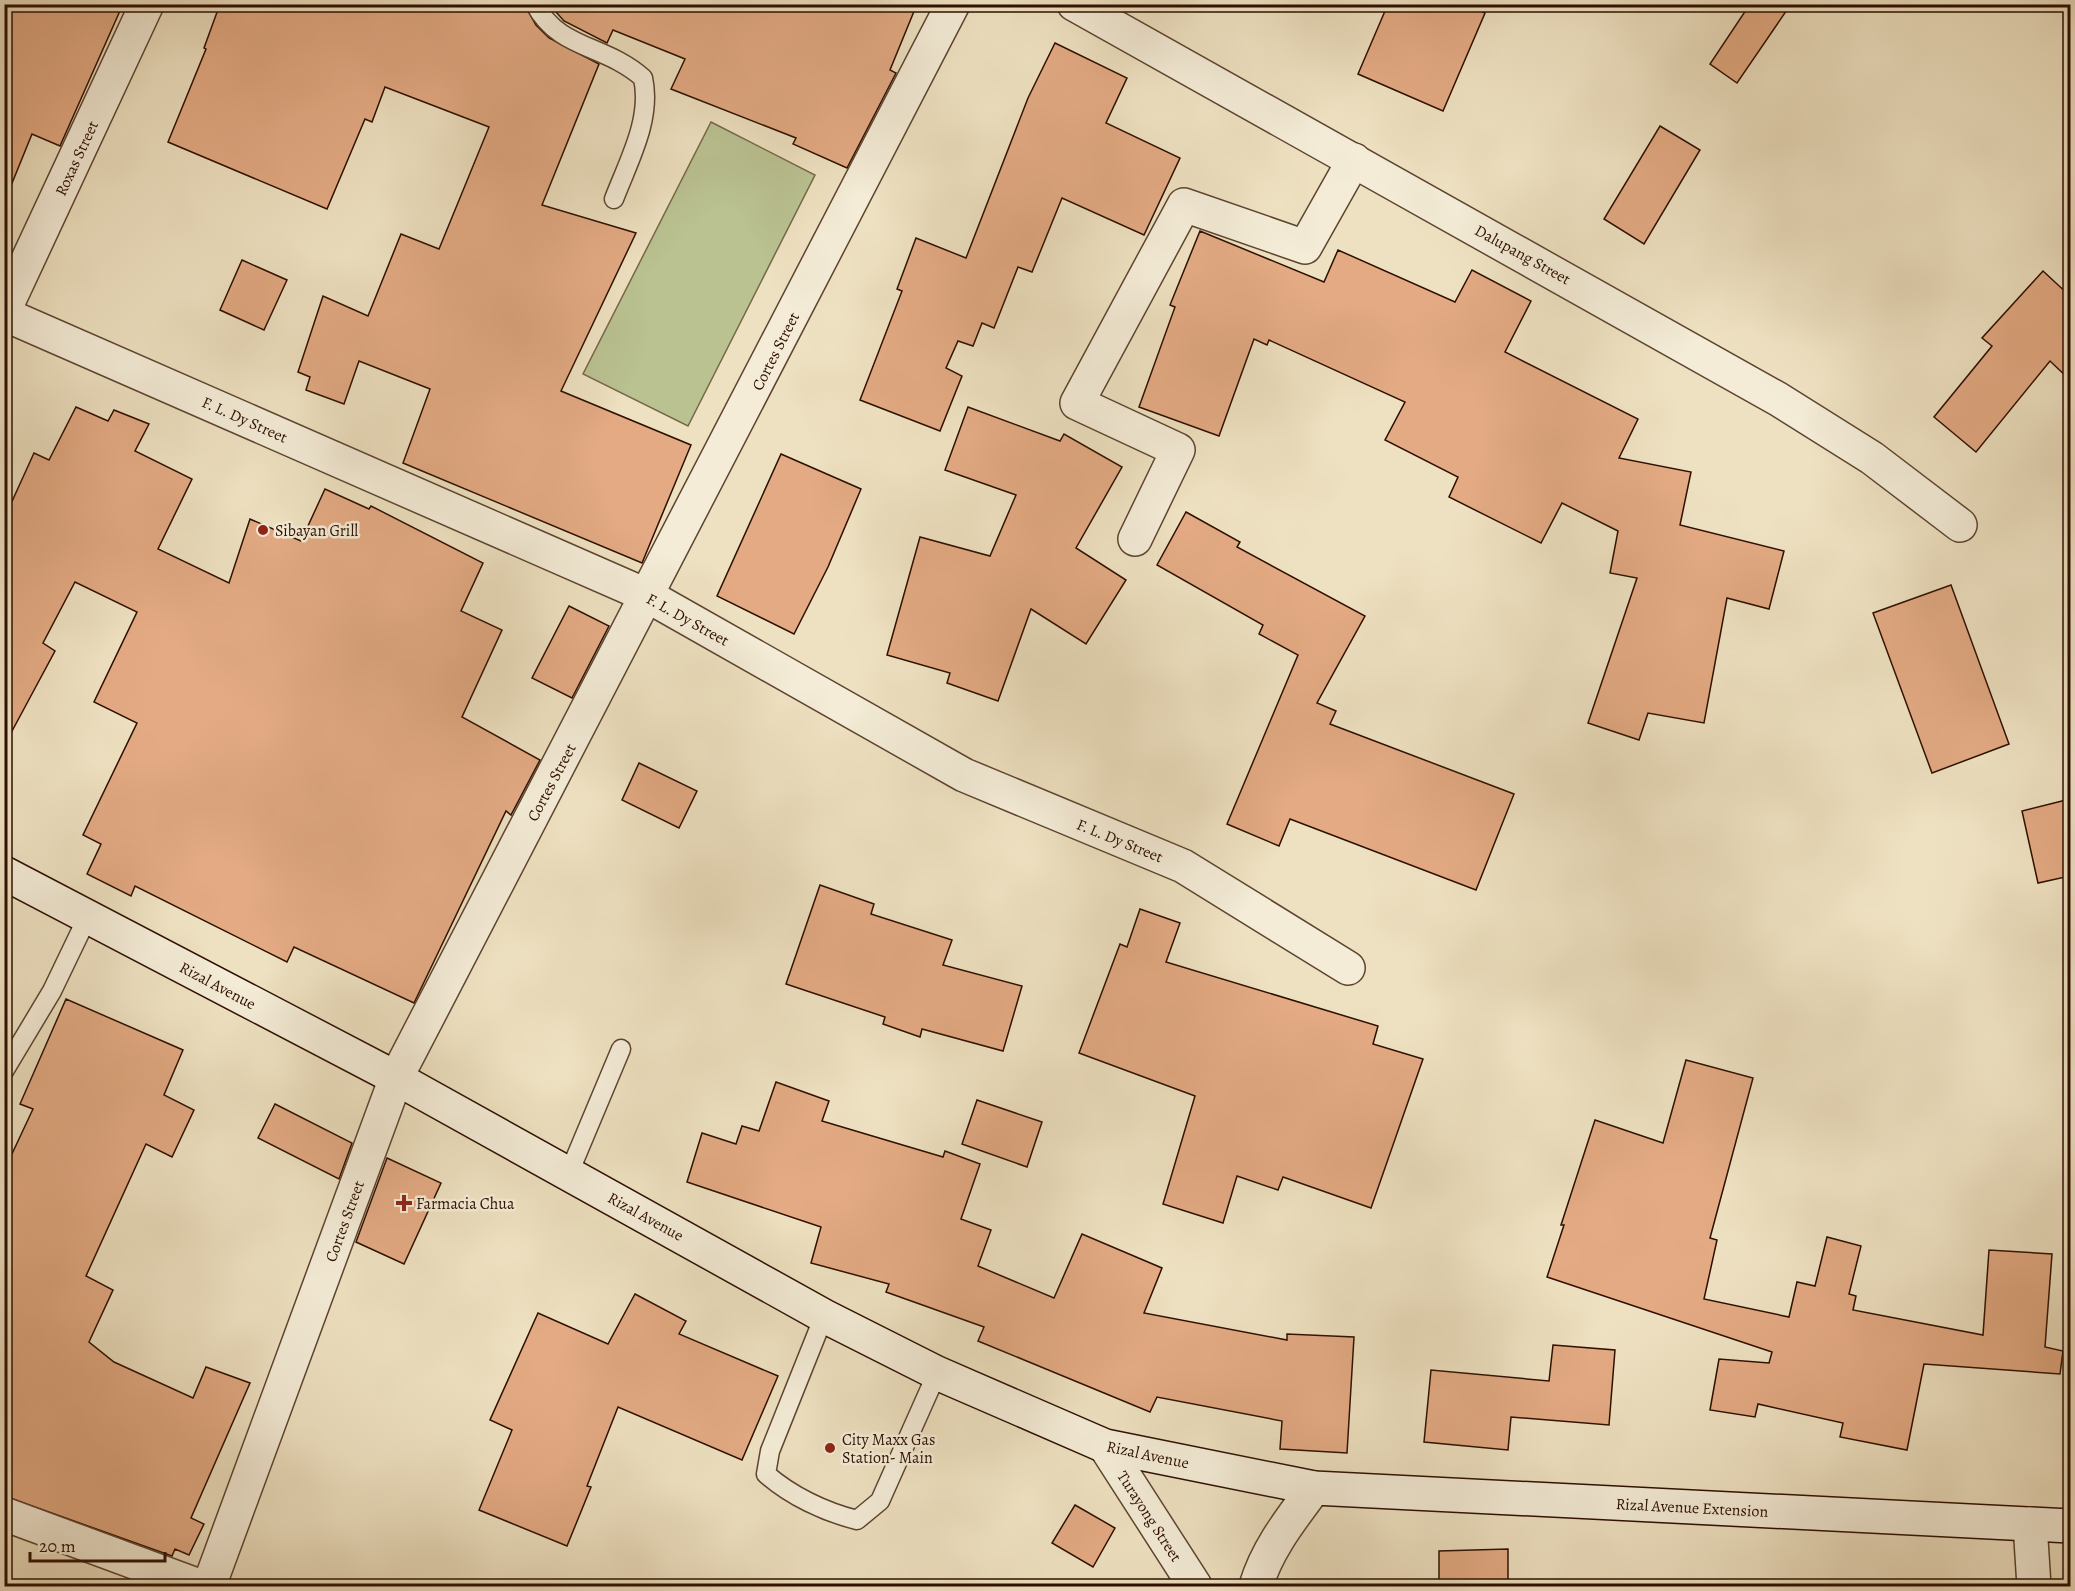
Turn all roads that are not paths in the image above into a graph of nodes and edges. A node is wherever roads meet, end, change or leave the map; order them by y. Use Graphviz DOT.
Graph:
graph roads {
  1 [pos="147,4"];
  2 [pos="535,4"];
  3 [pos="953,4"];
  4 [pos="1074,4"];
  5 [pos="1354,160"];
  6 [pos="614,199"];
  7 [pos="4,312"];
  8 [pos="1960,525"];
  9 [pos="1135,539"];
  10 [pos="648,596"];
  11 [pos="4,873"];
  12 [pos="88,916"];
  13 [pos="1348,968"];
  14 [pos="621,1049"];
  15 [pos="4,1071"];
  16 [pos="396,1078"];
  17 [pos="569,1173"];
  18 [pos="824,1316"];
  19 [pos="937,1373"];
  20 [pos="1105,1446"];
  21 [pos="1314,1488"];
  22 [pos="4,1514"];
  23 [pos="2030,1524"];
  24 [pos="2070,1526"];
  25 [pos="199,1587"];
  26 [pos="209,1587"];
  27 [pos="1195,1587"];
  28 [pos="1256,1587"];
  29 [pos="2034,1587"];
  1 -- 7 [label="street, Roxas Street"];
  2 -- 6 [label="lane"];
  3 -- 10 [label="street, Cortes Street"];
  4 -- 5 [label="street, Dalupang Street"];
  5 -- 8 [label="street, Dalupang Street"];
  5 -- 9 [label="street"];
  7 -- 10 [label="street, F. L. Dy Street"];
  10 -- 13 [label="street, F. L. Dy Street"];
  10 -- 16 [label="street, Cortes Street"];
  11 -- 12 [label="street, Rizal Avenue"];
  12 -- 15 [label="lane"];
  12 -- 16 [label="street, Rizal Avenue"];
  14 -- 17 [label="lane"];
  16 -- 17 [label="street, Rizal Avenue"];
  16 -- 26 [label="street, Cortes Street"];
  17 -- 18 [label="street, Rizal Avenue"];
  18 -- 19 [label="street, Rizal Avenue"];
  18 -- 19 [label="lane"];
  19 -- 20 [label="street, Rizal Avenue"];
  20 -- 21 [label="street, Rizal Avenue"];
  20 -- 27 [label="street, Turayong Street"];
  21 -- 23 [label="street, Rizal Avenue Extension"];
  21 -- 28 [label="street"];
  22 -- 25 [label="street"];
  23 -- 24 [label="street, Rizal Avenue Extension"];
  23 -- 29 [label="street"];
}
